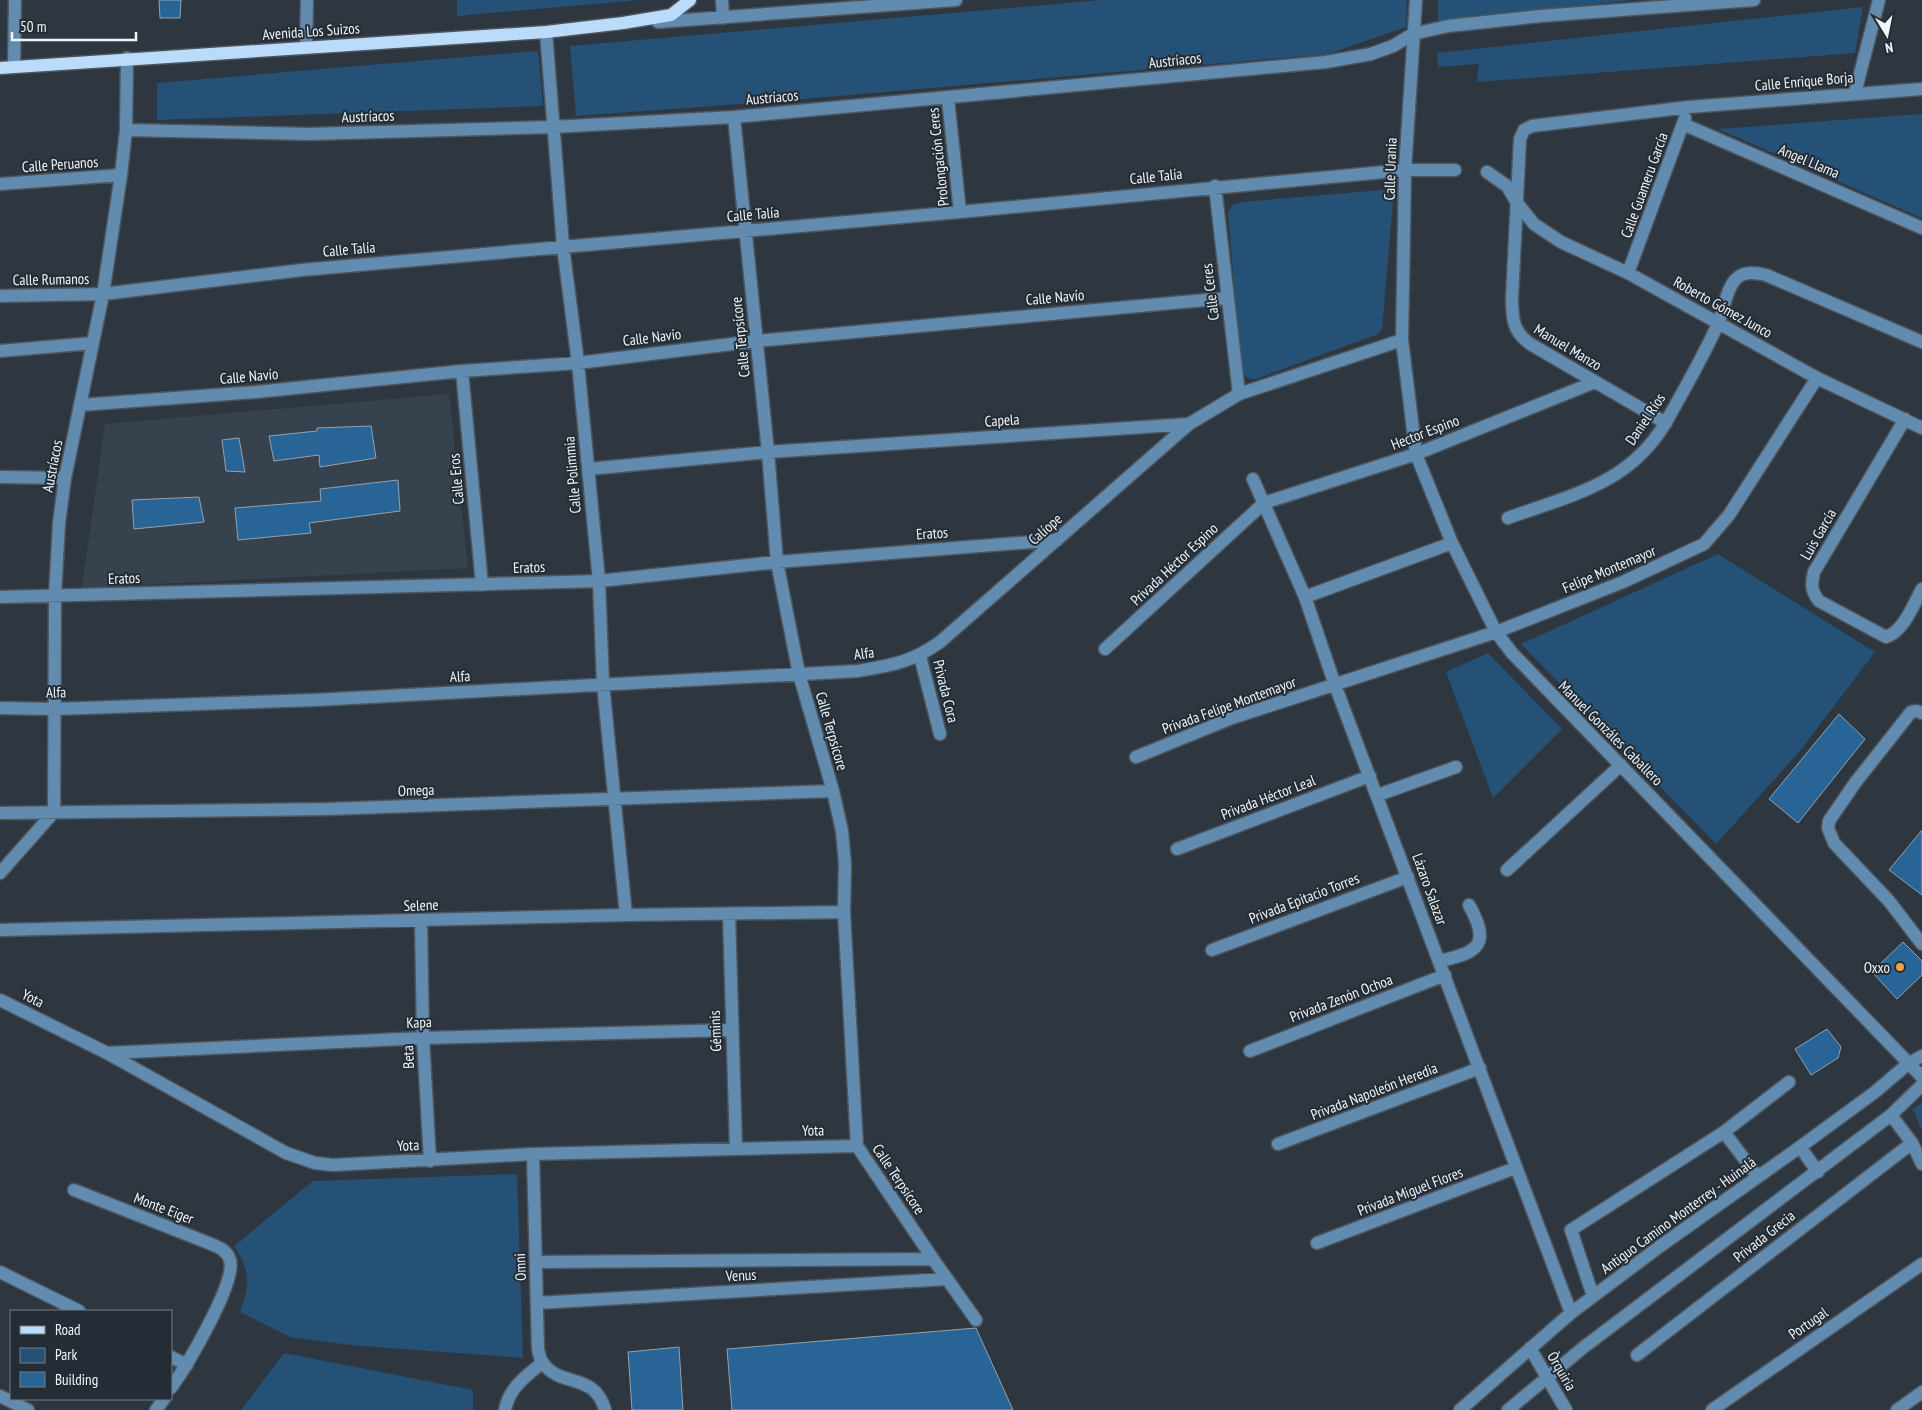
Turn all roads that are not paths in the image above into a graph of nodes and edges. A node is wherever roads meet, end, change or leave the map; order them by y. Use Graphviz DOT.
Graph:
graph roads {
  1 [pos="15,0"];
  2 [pos="307,0"];
  3 [pos="690,0"];
  4 [pos="722,0"];
  5 [pos="956,0"];
  6 [pos="1416,0"];
  7 [pos="1754,0"];
  8 [pos="1879,0"];
  9 [pos="1677,4"];
  10 [pos="814,5"];
  11 [pos="723,18"];
  12 [pos="623,24"];
  13 [pos="546,32"];
  14 [pos="1413,34"];
  15 [pos="306,48"];
  16 [pos="127,58"];
  17 [pos="14,67"];
  18 [pos="0,68"];
  19 [pos="1922,89"];
  20 [pos="1855,92"];
  21 [pos="948,98"];
  22 [pos="1689,107"];
  23 [pos="734,117"];
  24 [pos="1683,124"];
  25 [pos="553,127"];
  26 [pos="126,130"];
  27 [pos="1406,170"];
  28 [pos="1455,170"];
  29 [pos="1487,172"];
  30 [pos="121,175"];
  31 [pos="0,184"];
  32 [pos="1215,186"];
  33 [pos="1517,203"];
  34 [pos="960,212"];
  35 [pos="1922,228"];
  36 [pos="746,231"];
  37 [pos="562,246"];
  38 [pos="1628,273"];
  39 [pos="103,294"];
  40 [pos="0,296"];
  41 [pos="1227,298"];
  42 [pos="1719,323"];
  43 [pos="1402,340"];
  44 [pos="756,341"];
  45 [pos="1922,342"];
  46 [pos="93,344"];
  47 [pos="0,351"];
  48 [pos="578,363"];
  49 [pos="462,371"];
  50 [pos="1817,378"];
  51 [pos="1595,382"];
  52 [pos="1239,394"];
  53 [pos="80,405"];
  54 [pos="1905,419"];
  55 [pos="1666,423"];
  56 [pos="1189,424"];
  57 [pos="1922,428"];
  58 [pos="768,452"];
  59 [pos="1416,454"];
  60 [pos="588,469"];
  61 [pos="0,477"];
  62 [pos="65,478"];
  63 [pos="1253,479"];
  64 [pos="1264,503"];
  65 [pos="1508,518"];
  66 [pos="1057,540"];
  67 [pos="1452,543"];
  68 [pos="777,562"];
  69 [pos="598,581"];
  70 [pos="482,585"];
  71 [pos="1922,589"];
  72 [pos="55,596"];
  73 [pos="0,597"];
  74 [pos="1305,597"];
  75 [pos="1496,632"];
  76 [pos="1105,649"];
  77 [pos="920,656"];
  78 [pos="798,674"];
  79 [pos="603,684"];
  80 [pos="1335,685"];
  81 [pos="0,708"];
  82 [pos="55,709"];
  83 [pos="1922,713"];
  84 [pos="940,734"];
  85 [pos="1136,757"];
  86 [pos="1621,765"];
  87 [pos="1456,767"];
  88 [pos="1370,776"];
  89 [pos="833,790"];
  90 [pos="1378,795"];
  91 [pos="614,799"];
  92 [pos="54,812"];
  93 [pos="0,813"];
  94 [pos="1177,849"];
  95 [pos="1507,870"];
  96 [pos="0,873"];
  97 [pos="1408,877"];
  98 [pos="1469,905"];
  99 [pos="844,912"];
  100 [pos="729,914"];
  101 [pos="626,915"];
  102 [pos="421,922"];
  103 [pos="0,930"];
  104 [pos="1921,942"];
  105 [pos="1212,950"];
  106 [pos="1439,961"];
  107 [pos="1444,975"];
  108 [pos="0,1000"];
  109 [pos="731,1030"];
  110 [pos="423,1038"];
  111 [pos="1250,1051"];
  112 [pos="107,1053"];
  113 [pos="1922,1056"];
  114 [pos="1909,1064"];
  115 [pos="1480,1068"];
  116 [pos="1922,1077"];
  117 [pos="1789,1082"];
  118 [pos="1922,1085"];
  119 [pos="1891,1115"];
  120 [pos="1724,1132"];
  121 [pos="1912,1143"];
  122 [pos="1278,1144"];
  123 [pos="857,1146"];
  124 [pos="1800,1147"];
  125 [pos="736,1148"];
  126 [pos="533,1154"];
  127 [pos="430,1161"];
  128 [pos="1922,1164"];
  129 [pos="1515,1168"];
  130 [pos="1818,1172"];
  131 [pos="1758,1177"];
  132 [pos="74,1190"];
  133 [pos="1316,1243"];
  134 [pos="933,1260"];
  135 [pos="536,1262"];
  136 [pos="1922,1264"];
  137 [pos="0,1272"];
  138 [pos="947,1279"];
  139 [pos="1593,1296"];
  140 [pos="537,1303"];
  141 [pos="77,1310"];
  142 [pos="1572,1313"];
  143 [pos="976,1320"];
  144 [pos="1530,1348"];
  145 [pos="1637,1355"];
  146 [pos="172,1358"];
  147 [pos="542,1363"];
  148 [pos="187,1365"];
  149 [pos="1547,1379"];
  150 [pos="172,1387"];
  151 [pos="1922,1392"];
  152 [pos="0,1396"];
  153 [pos="28,1410"];
  154 [pos="505,1410"];
  155 [pos="605,1410"];
  156 [pos="1460,1410"];
  157 [pos="1508,1410"];
  158 [pos="1566,1410"];
  159 [pos="1712,1410"];
  160 [pos="1897,1410"];
  1 -- 17 [label="street"];
  2 -- 15 [label="street"];
  3 -- 12 [label="main road, Avenida Los Suizos"];
  4 -- 11 [label="street"];
  5 -- 10 [label="street"];
  6 -- 14 [label="street, Calle Urania"];
  7 -- 9 [label="street, Austríacos"];
  8 -- 20 [label="street"];
  9 -- 14 [label="street, Austríacos"];
  10 -- 11 [label="street"];
  11 -- 12 [label="street"];
  12 -- 13 [label="main road, Avenida Los Suizos"];
  13 -- 15 [label="main road, Avenida Los Suizos"];
  13 -- 25 [label="street, Calle Polimmia"];
  14 -- 21 [label="street, Austríacos"];
  14 -- 27 [label="street, Calle Urania"];
  15 -- 16 [label="main road, Avenida Los Suizos"];
  16 -- 17 [label="main road, Avenida Los Suizos"];
  16 -- 26 [label="street, Austríacos"];
  17 -- 18 [label="main road, Avenida Los Suizos"];
  19 -- 20 [label="street, Calle Enrique Borja"];
  20 -- 22 [label="street, Calle Enrique Borja"];
  21 -- 23 [label="street, Austríacos"];
  21 -- 34 [label="street, Prolongación Ceres"];
  22 -- 24 [label="street, Calle Guameru García"];
  22 -- 33 [label="street"];
  23 -- 25 [label="street, Austríacos"];
  23 -- 36 [label="street, Calle Terpsícore"];
  24 -- 35 [label="street, Angel Llama"];
  24 -- 38 [label="street, Calle Guameru García"];
  25 -- 26 [label="street, Austríacos"];
  25 -- 37 [label="street, Calle Polimmia"];
  26 -- 30 [label="street, Austríacos"];
  27 -- 28 [label="street, Calle Talía"];
  27 -- 32 [label="street, Calle Talía"];
  27 -- 43 [label="street, Calle Urania"];
  29 -- 33 [label="street, Roberto Gómez Junco"];
  30 -- 31 [label="street, Calle Peruanos"];
  30 -- 39 [label="street, Austríacos"];
  32 -- 34 [label="street, Calle Talía"];
  32 -- 41 [label="street, Calle Ceres"];
  33 -- 38 [label="street, Roberto Gómez Junco"];
  33 -- 51 [label="street, Manuel Manzo"];
  34 -- 36 [label="street, Calle Talía"];
  36 -- 37 [label="street, Calle Talía"];
  36 -- 44 [label="street, Calle Terpsícore"];
  37 -- 39 [label="street, Calle Talía"];
  37 -- 48 [label="street, Calle Polimmia"];
  38 -- 42 [label="street, Roberto Gómez Junco"];
  39 -- 40 [label="street, Calle Rumanos"];
  39 -- 46 [label="street, Austríacos"];
  41 -- 44 [label="street, Calle Navío"];
  41 -- 52 [label="street, Calle Ceres"];
  42 -- 45 [label="street, Daniel Ríos"];
  42 -- 50 [label="street, Roberto Gómez Junco"];
  42 -- 55 [label="street, Daniel Ríos"];
  43 -- 52 [label="street, Capela"];
  43 -- 59 [label="street, Manuel Gonzáles Caballero"];
  44 -- 48 [label="street, Calle Navío"];
  44 -- 58 [label="street, Calle Terpsícore"];
  46 -- 47 [label="street"];
  46 -- 53 [label="street, Austríacos"];
  48 -- 49 [label="street, Calle Navío"];
  48 -- 60 [label="street, Calle Polimmia"];
  49 -- 53 [label="street, Calle Navío"];
  49 -- 70 [label="street, Calle Eros"];
  50 -- 54 [label="street, Roberto Gómez Junco"];
  50 -- 75 [label="street, Felipe Montemayor"];
  51 -- 55 [label="street, Manuel Manzo"];
  51 -- 59 [label="street, Hector Espino"];
  52 -- 56 [label="street, Capela"];
  53 -- 62 [label="street, Austríacos"];
  54 -- 57 [label="street, Roberto Gómez Junco"];
  54 -- 71 [label="street, Luis García"];
  55 -- 65 [label="street, Daniel Ríos"];
  56 -- 58 [label="street, Capela"];
  56 -- 66 [label="street, Calíope"];
  58 -- 60 [label="street, Capela"];
  58 -- 68 [label="street, Calle Terpsícore"];
  59 -- 64 [label="street, Hector Espino"];
  59 -- 67 [label="street, Manuel Gonzáles Caballero"];
  60 -- 69 [label="street, Calle Polimmia"];
  61 -- 62 [label="street"];
  62 -- 72 [label="street, Austríacos"];
  63 -- 64 [label="street, Lázaro Salazar"];
  64 -- 74 [label="street, Lázaro Salazar"];
  64 -- 76 [label="street, Privada Héctor Espino"];
  66 -- 68 [label="street, Eratos"];
  66 -- 77 [label="street, Calíope"];
  67 -- 74 [label="street"];
  67 -- 75 [label="street, Manuel Gonzáles Caballero"];
  68 -- 69 [label="street, Eratos"];
  68 -- 78 [label="street, Calle Terpsícore"];
  69 -- 70 [label="street, Eratos"];
  69 -- 79 [label="street, Calle Polimmia"];
  70 -- 72 [label="street, Eratos"];
  72 -- 73 [label="street, Eratos"];
  72 -- 82 [label="street, Austríacos"];
  74 -- 80 [label="street, Lázaro Salazar"];
  75 -- 80 [label="street, Felipe Montemayor"];
  75 -- 86 [label="street, Manuel Gonzáles Caballero"];
  77 -- 78 [label="street, Alfa"];
  77 -- 84 [label="street, Privada Cora"];
  78 -- 79 [label="street, Alfa"];
  78 -- 89 [label="street, Calle Terpsícore"];
  79 -- 82 [label="street, Alfa"];
  79 -- 91 [label="street, Calle Polimmia"];
  80 -- 85 [label="street, Privada Felipe Montemayor"];
  80 -- 88 [label="street, Lázaro Salazar"];
  81 -- 82 [label="street, Alfa"];
  82 -- 92 [label="street, Austríacos"];
  83 -- 104 [label="street"];
  86 -- 95 [label="street"];
  86 -- 114 [label="street, Manuel Gonzáles Caballero"];
  87 -- 90 [label="street"];
  88 -- 90 [label="street, Lázaro Salazar"];
  88 -- 94 [label="street, Privada Héctor Leal"];
  89 -- 91 [label="street, Omega"];
  89 -- 99 [label="street, Calle Terpsícore"];
  90 -- 97 [label="street, Lázaro Salazar"];
  91 -- 92 [label="street, Omega"];
  91 -- 101 [label="street, Calle Polimmia"];
  92 -- 93 [label="street, Omega"];
  92 -- 96 [label="street"];
  97 -- 105 [label="street, Privada Epitacio Torres"];
  97 -- 106 [label="street, Lázaro Salazar"];
  98 -- 106 [label="street"];
  99 -- 100 [label="street, Selene"];
  99 -- 123 [label="street, Calle Terpsícore"];
  100 -- 101 [label="street, Selene"];
  100 -- 109 [label="street, Géminis"];
  101 -- 102 [label="street, Selene"];
  102 -- 103 [label="street, Selene"];
  102 -- 110 [label="street, Beta"];
  106 -- 107 [label="street, Lázaro Salazar"];
  107 -- 111 [label="street, Privada Zenón Ochoa"];
  107 -- 115 [label="street, Lázaro Salazar"];
  108 -- 112 [label="street, Yota"];
  109 -- 110 [label="street, Kapa"];
  109 -- 125 [label="street, Géminis"];
  110 -- 112 [label="street, Kapa"];
  110 -- 127 [label="street, Beta"];
  112 -- 127 [label="street, Yota"];
  113 -- 114 [label="street, Antiguo Camino Monterrey - Huinalá"];
  114 -- 116 [label="street, Manuel Gonzáles Caballero"];
  114 -- 124 [label="street, Antiguo Camino Monterrey - Huinalá"];
  115 -- 122 [label="street, Privada Napoleón Heredia"];
  115 -- 129 [label="street, Lázaro Salazar"];
  117 -- 120 [label="street"];
  118 -- 119 [label="street"];
  119 -- 121 [label="street"];
  119 -- 130 [label="street"];
  120 -- 131 [label="street"];
  120 -- 139 [label="street"];
  121 -- 128 [label="street"];
  121 -- 145 [label="street, Privada Grecia"];
  123 -- 125 [label="street, Yota"];
  123 -- 134 [label="street, Calle Terpsícore"];
  124 -- 130 [label="street"];
  124 -- 131 [label="street, Antiguo Camino Monterrey - Huinalá"];
  125 -- 126 [label="street, Yota"];
  126 -- 127 [label="street, Yota"];
  126 -- 135 [label="street, Omni"];
  129 -- 133 [label="street, Privada Miguel Flores"];
  129 -- 142 [label="street, Lázaro Salazar"];
  130 -- 149 [label="street"];
  131 -- 139 [label="street, Antiguo Camino Monterrey - Huinalá"];
  132 -- 148 [label="street, Monte Eiger"];
  134 -- 135 [label="street, Venus"];
  134 -- 138 [label="street, Calle Terpsícore"];
  135 -- 140 [label="street, Omni"];
  136 -- 159 [label="street, Portugal"];
  137 -- 141 [label="street"];
  138 -- 140 [label="street, Venus"];
  138 -- 143 [label="street, Calle Terpsícore"];
  139 -- 142 [label="street, Antiguo Camino Monterrey - Huinalá"];
  140 -- 147 [label="street, Omni"];
  142 -- 144 [label="street, Antiguo Camino Monterrey - Huinalá"];
  144 -- 149 [label="street, Òrquiria"];
  144 -- 156 [label="street, Antiguo Camino Monterrey - Huinalá"];
  146 -- 148 [label="street"];
  147 -- 154 [label="street"];
  147 -- 155 [label="street"];
  148 -- 150 [label="street"];
  149 -- 157 [label="street"];
  149 -- 158 [label="street, Òrquiria"];
  151 -- 160 [label="street"];
  152 -- 153 [label="street"];
}
